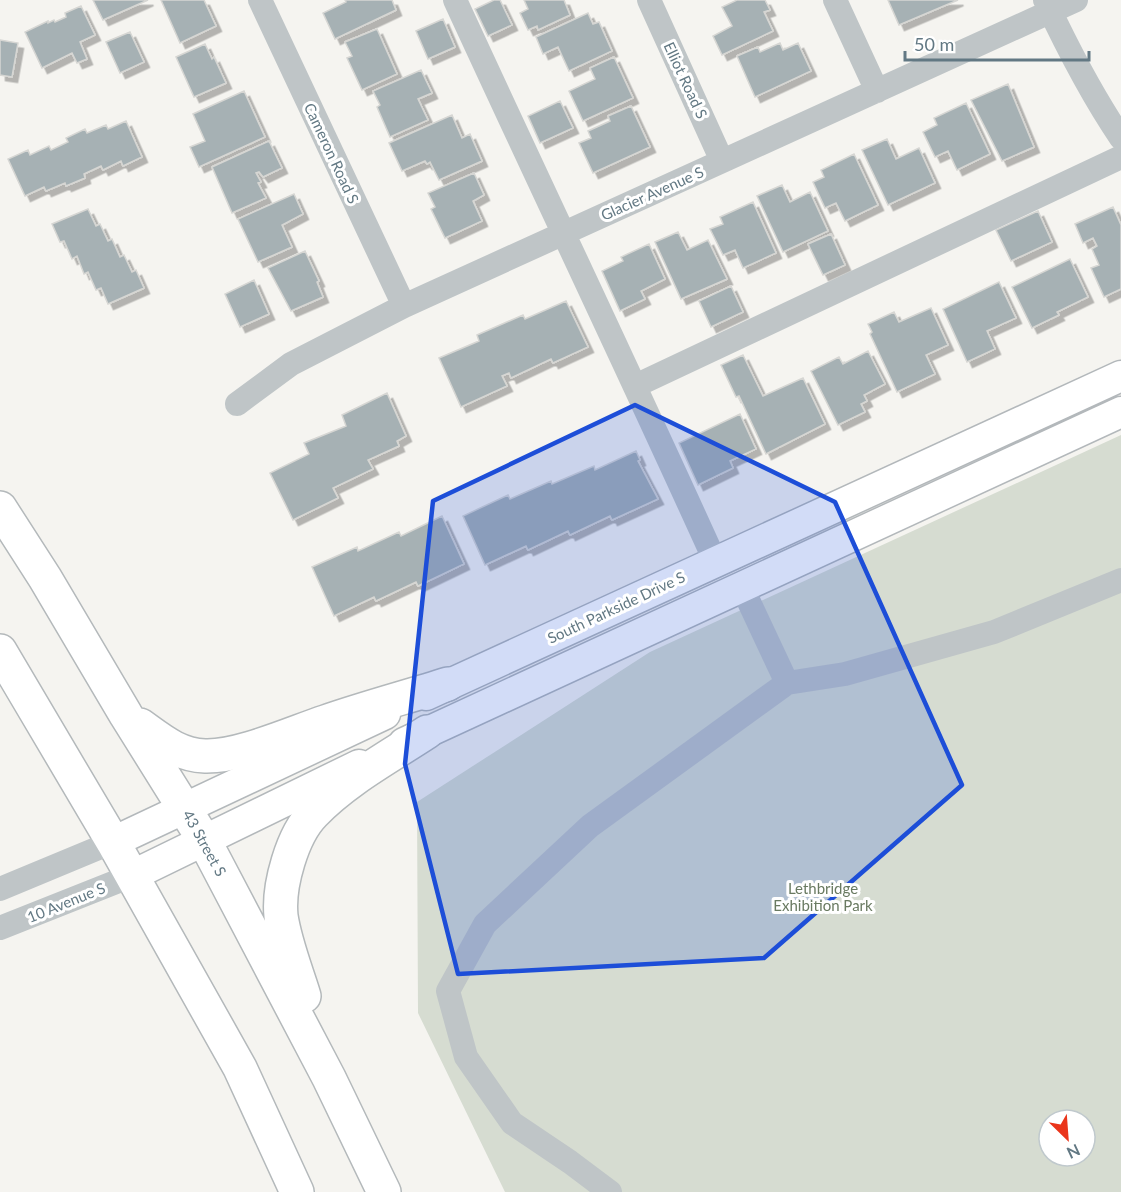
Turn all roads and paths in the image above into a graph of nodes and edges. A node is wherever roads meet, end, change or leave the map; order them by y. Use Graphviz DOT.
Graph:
graph roads {
  1 [pos="260,0"];
  2 [pos="455,0"];
  3 [pos="649,0"];
  4 [pos="835,0"];
  5 [pos="1076,0"];
  6 [pos="1048,6"];
  7 [pos="877,91"];
  8 [pos="1121,138"];
  9 [pos="1121,157"];
  10 [pos="722,161"];
  11 [pos="562,234"];
  12 [pos="404,306"];
  13 [pos="1121,375"];
  14 [pos="636,386"];
  15 [pos="237,404"];
  16 [pos="1121,412"];
  17 [pos="0,508"];
  18 [pos="715,561"];
  19 [pos="1121,580"];
  20 [pos="742,587"];
  21 [pos="0,651"];
  22 [pos="787,683"];
  23 [pos="448,684"];
  24 [pos="126,716"];
  25 [pos="427,732"];
  26 [pos="186,809"];
  27 [pos="204,840"];
  28 [pos="113,842"];
  29 [pos="131,876"];
  30 [pos="0,889"];
  31 [pos="0,928"];
  32 [pos="328,1078"];
  33 [pos="297,1192"];
  34 [pos="384,1192"];
  35 [pos="610,1192"];
  1 -- 12 [label="street, Cameron Road S"];
  2 -- 11 [label="street"];
  3 -- 10 [label="street, Elliot Road S"];
  4 -- 7 [label="street"];
  5 -- 6 [label="street, Glacier Avenue S"];
  6 -- 7 [label="street, Glacier Avenue S"];
  6 -- 8 [label="street"];
  7 -- 10 [label="street, Glacier Avenue S"];
  9 -- 14 [label="street"];
  10 -- 11 [label="street, Glacier Avenue S"];
  11 -- 12 [label="street, Glacier Avenue S"];
  11 -- 14 [label="street"];
  12 -- 15 [label="street, Glacier Avenue S"];
  13 -- 18 [label="main road, South Parkside Drive S"];
  14 -- 18 [label="street"];
  16 -- 20 [label="main road"];
  17 -- 24 [label="highway, 43 Street S"];
  18 -- 23 [label="main road, South Parkside Drive S"];
  19 -- 22 [label="street"];
  20 -- 22 [label="street"];
  20 -- 25 [label="main road"];
  21 -- 28 [label="highway"];
  22 -- 35 [label="street"];
  23 -- 24 [label="highway"];
  23 -- 26 [label="main road, South Parkside Drive S"];
  24 -- 26 [label="highway, 43 Street S"];
  25 -- 27 [label="main road"];
  25 -- 32 [label="highway"];
  26 -- 27 [label="highway, 43 Street S"];
  26 -- 28 [label="main road, South Parkside Drive S"];
  27 -- 29 [label="main road"];
  27 -- 32 [label="highway, 43 Street S"];
  28 -- 29 [label="highway"];
  28 -- 30 [label="street"];
  29 -- 31 [label="street, 10 Avenue S"];
  29 -- 33 [label="highway"];
  32 -- 34 [label="highway, 43 Street S"];
}
